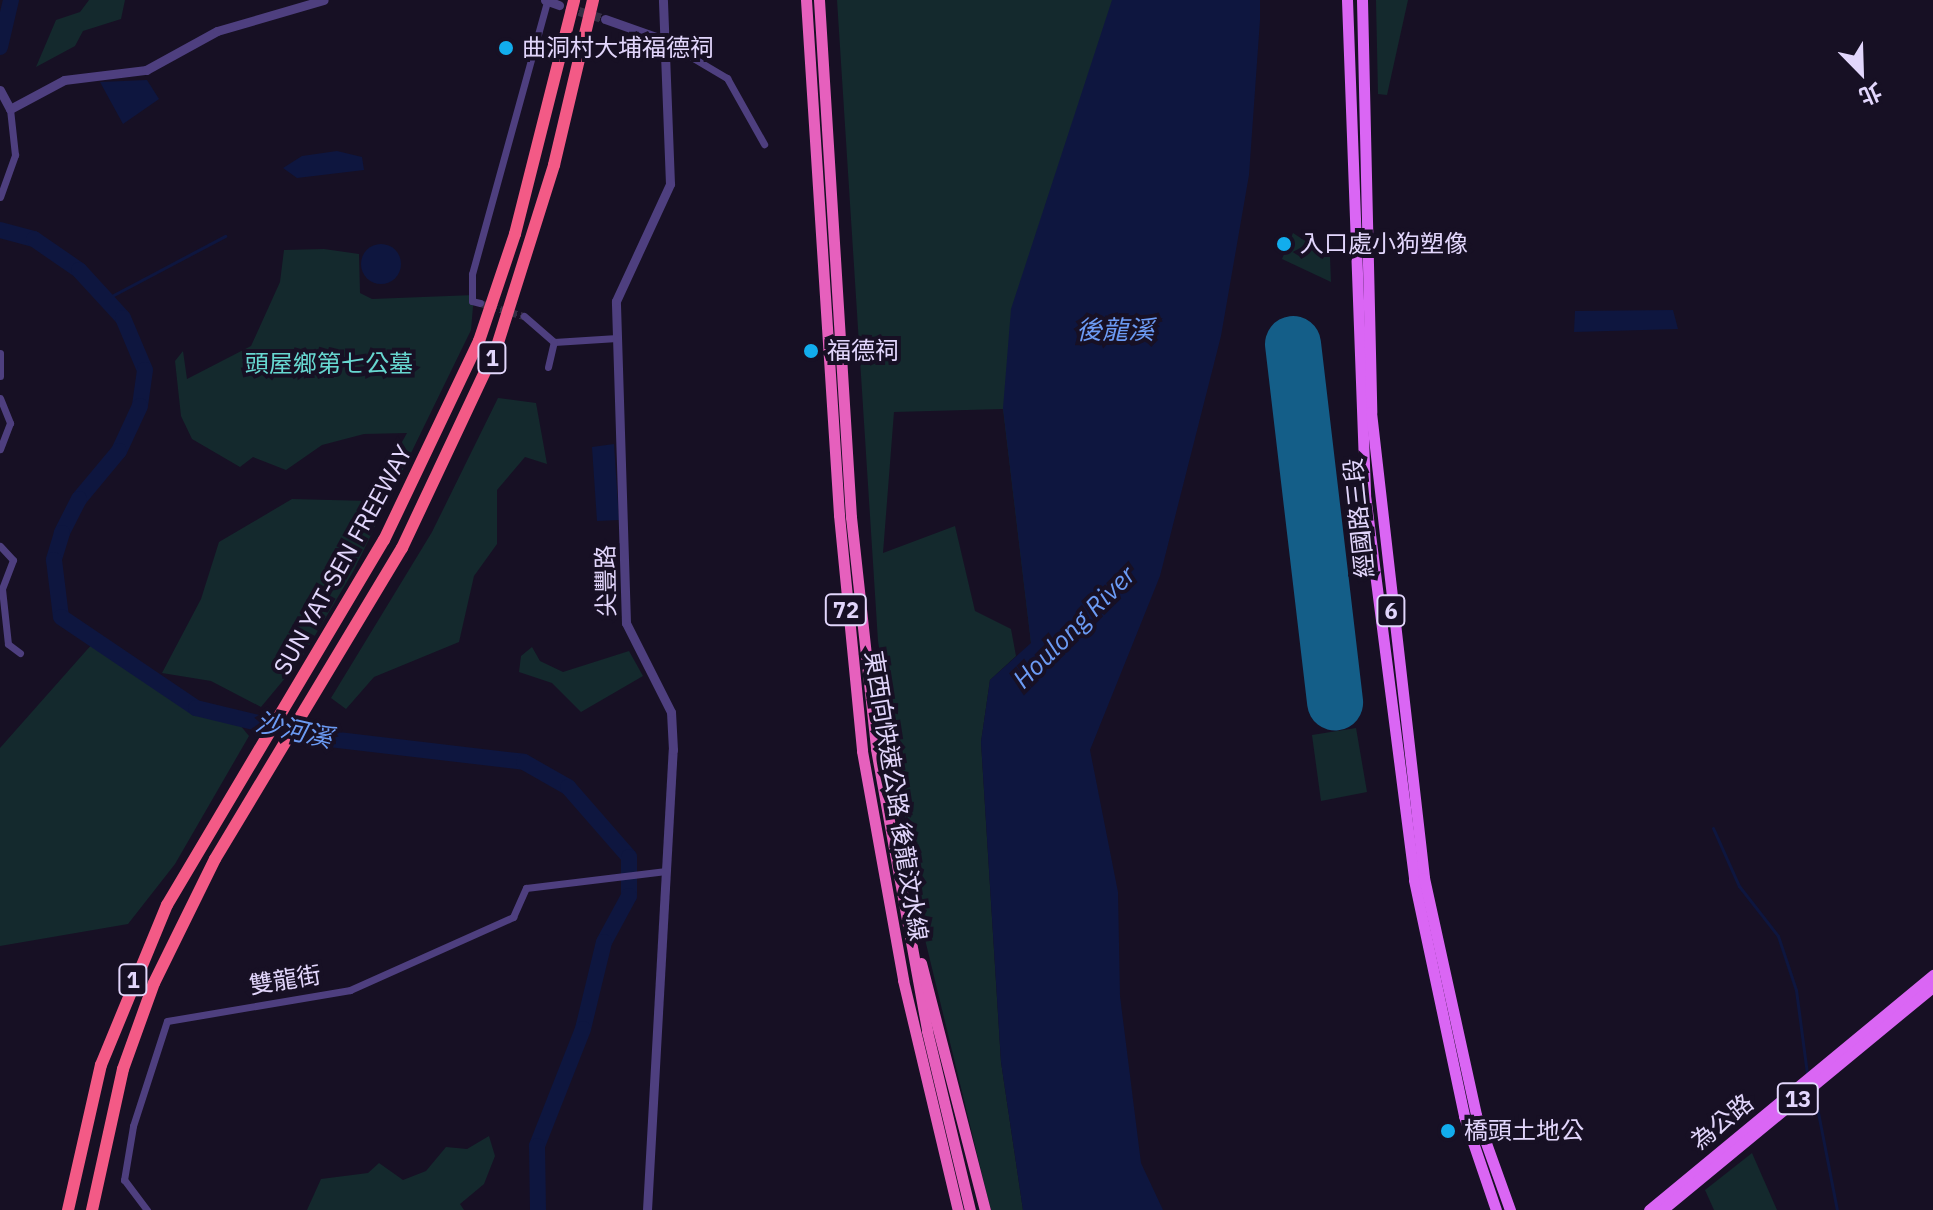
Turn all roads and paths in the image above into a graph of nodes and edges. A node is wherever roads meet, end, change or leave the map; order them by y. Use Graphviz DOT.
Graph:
graph roads {
  1 [pos="324,0"];
  2 [pos="546,0"];
  3 [pos="574,0"];
  4 [pos="593,0"];
  5 [pos="663,0"];
  6 [pos="806,0"];
  7 [pos="819,0"];
  8 [pos="1347,0"];
  9 [pos="1362,0"];
  10 [pos="559,5"];
  11 [pos="605,19"];
  12 [pos="659,38"];
  13 [pos="0,90"];
  14 [pos="10,109"];
  15 [pos="764,144"];
  16 [pos="0,197"];
  17 [pos="480,303"];
  18 [pos="524,316"];
  19 [pos="617,338"];
  20 [pos="554,342"];
  21 [pos="0,353"];
  22 [pos="548,367"];
  23 [pos="0,376"];
  24 [pos="0,398"];
  25 [pos="0,449"];
  26 [pos="0,546"];
  27 [pos="20,653"];
  28 [pos="666,871"];
  29 [pos="900,897"];
  30 [pos="1933,975"];
  31 [pos="903,980"];
  32 [pos="1933,987"];
  33 [pos="124,1123"];
  34 [pos="133,1126"];
  35 [pos="68,1210"];
  36 [pos="92,1210"];
  37 [pos="147,1210"];
  38 [pos="647,1210"];
  39 [pos="950,1210"];
  40 [pos="958,1210"];
  41 [pos="970,1210"];
  42 [pos="985,1210"];
  43 [pos="1496,1210"];
  44 [pos="1510,1210"];
  45 [pos="1649,1210"];
  46 [pos="1662,1210"];
  1 -- 14 [label="street"];
  2 -- 10 [label="street"];
  2 -- 17 [label="street"];
  3 -- 35 [label="highway, SUN YAT-SEN FREEWAY / 1"];
  4 -- 36 [label="highway, SUN YAT-SEN FREEWAY / 1"];
  5 -- 12 [label="street, 尖豐路"];
  6 -- 31 [label="highway, 東西向快速公路 後龍汶水線 / 72"];
  7 -- 29 [label="highway, 東西向快速公路 後龍汶水線 / 72"];
  8 -- 43 [label="main road, 經國路三段 / 6"];
  9 -- 44 [label="main road, 經國路三段 / 6"];
  11 -- 12 [label="street"];
  12 -- 15 [label="street"];
  12 -- 19 [label="street, 尖豐路"];
  13 -- 14 [label="street"];
  14 -- 16 [label="street"];
  18 -- 20 [label="street"];
  19 -- 20 [label="street"];
  19 -- 28 [label="street, 尖豐路"];
  20 -- 22 [label="street"];
  21 -- 23 [label="street"];
  24 -- 25 [label="street"];
  26 -- 27 [label="street"];
  28 -- 34 [label="street, 雙龍街"];
  28 -- 38 [label="street, 尖豐路"];
  29 -- 41 [label="highway, 東西向快速公路 後龍汶水線 / 72"];
  29 -- 42 [label="highway"];
  30 -- 45 [label="main road, 為公路 / 13"];
  31 -- 39 [label="highway"];
  31 -- 40 [label="highway, 東西向快速公路 後龍汶水線 / 72"];
  32 -- 46 [label="main road, 為公路 / 13"];
  33 -- 34 [label="street"];
  34 -- 37 [label="street, 雙龍街"];
}
